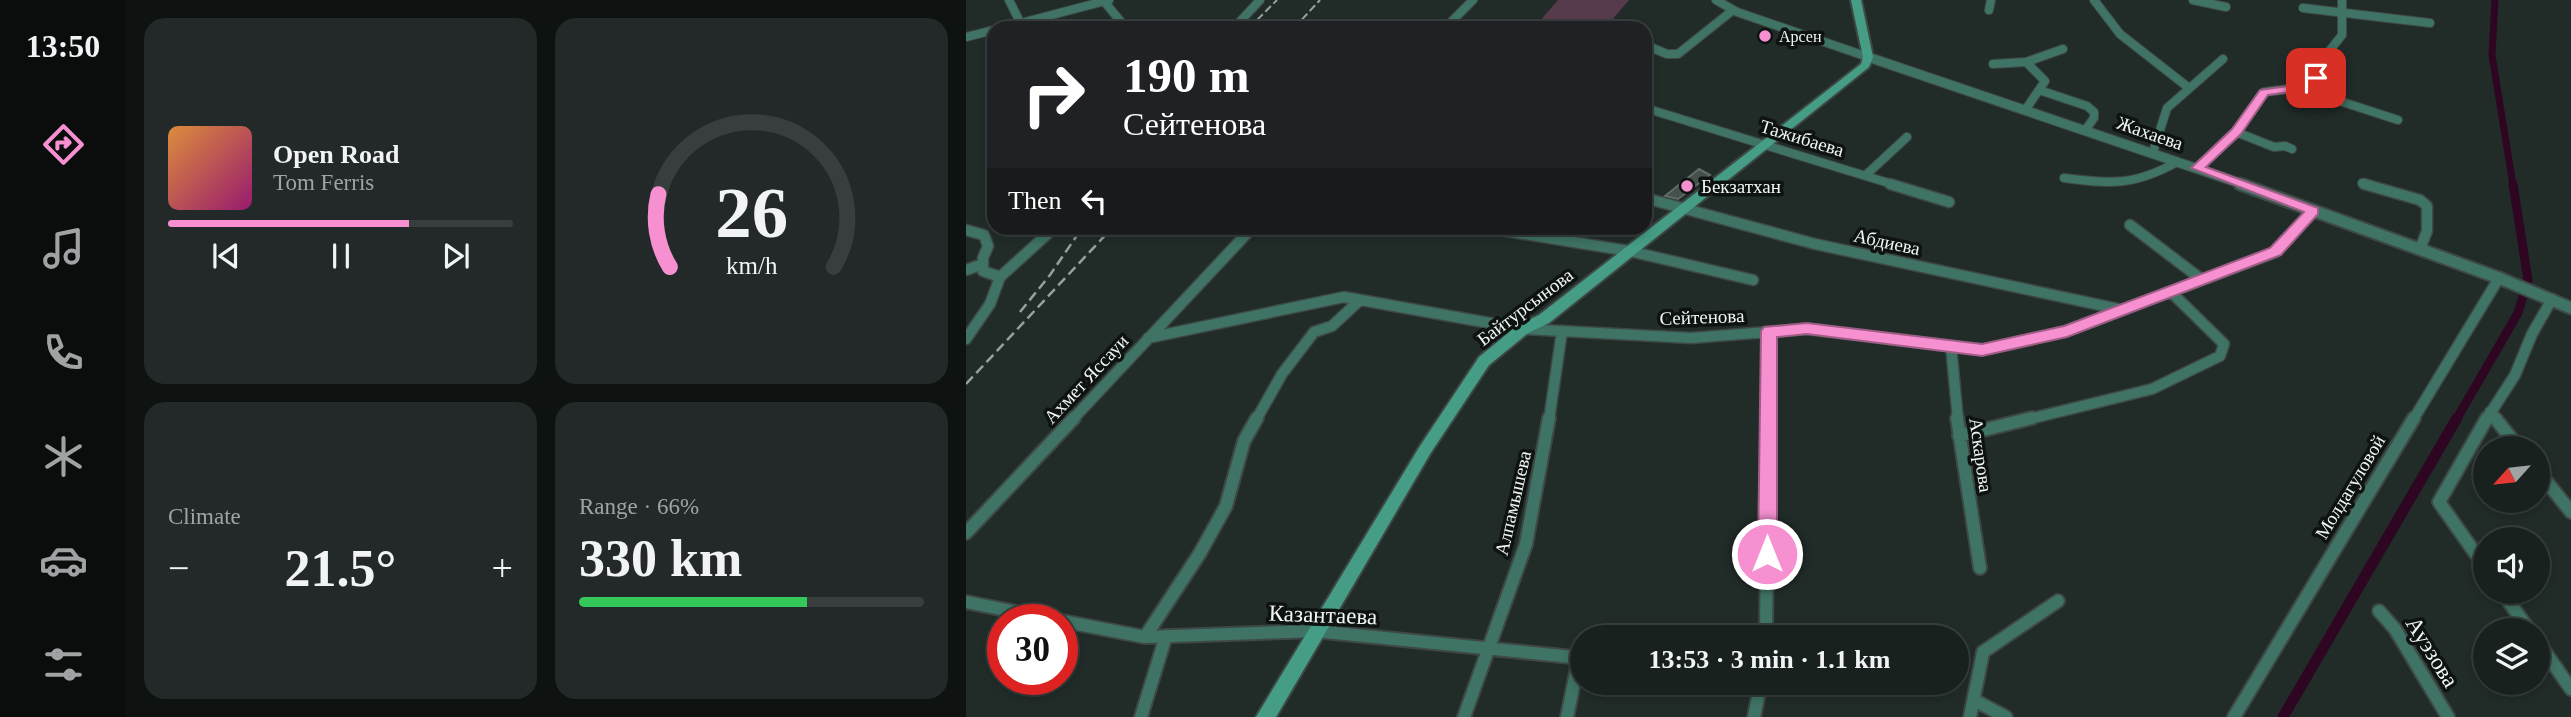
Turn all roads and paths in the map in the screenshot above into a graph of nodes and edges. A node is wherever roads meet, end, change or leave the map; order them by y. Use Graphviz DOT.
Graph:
graph roads {
  1 [pos="1009,0"];
  2 [pos="1105,0"];
  3 [pos="1260,0"];
  4 [pos="1473,0"];
  5 [pos="1716,0"];
  6 [pos="1856,0"];
  7 [pos="1991,0"];
  8 [pos="2094,0"];
  9 [pos="2193,0"];
  10 [pos="2342,0"];
  11 [pos="2227,7"];
  12 [pos="2303,8"];
  13 [pos="1733,10"];
  14 [pos="1989,10"];
  15 [pos="2341,12"];
  16 [pos="1018,21"];
  17 [pos="1035,21"];
  18 [pos="1121,21"];
  19 [pos="1240,21"];
  20 [pos="1452,21"];
  21 [pos="2430,23"];
  22 [pos="987,32"];
  23 [pos="966,37"];
  24 [pos="1652,49"];
  25 [pos="2063,49"];
  26 [pos="1868,57"];
  27 [pos="2223,59"];
  28 [pos="2026,62"];
  29 [pos="1993,64"];
  30 [pos="2306,87"];
  31 [pos="2189,88"];
  32 [pos="2039,90"];
  33 [pos="2026,109"];
  34 [pos="1652,110"];
  35 [pos="2398,120"];
  36 [pos="2086,129"];
  37 [pos="2236,132"];
  38 [pos="1907,137"];
  39 [pos="1765,143"];
  40 [pos="2292,149"];
  41 [pos="2153,152"];
  42 [pos="2177,162"];
  43 [pos="2197,168"];
  44 [pos="1867,174"];
  45 [pos="2064,178"];
  46 [pos="2362,183"];
  47 [pos="1652,200"];
  48 [pos="1949,202"];
  49 [pos="1683,207"];
  50 [pos="2313,211"];
  51 [pos="2130,225"];
  52 [pos="966,230"];
  53 [pos="1652,232"];
  54 [pos="1046,235"];
  55 [pos="1245,235"];
  56 [pos="1530,235"];
  57 [pos="1649,235"];
  58 [pos="2420,250"];
  59 [pos="1629,251"];
  60 [pos="984,264"];
  61 [pos="966,270"];
  62 [pos="1000,277"];
  63 [pos="2201,279"];
  64 [pos="2502,279"];
  65 [pos="1753,280"];
  66 [pos="2171,292"];
  67 [pos="2546,296"];
  68 [pos="1360,300"];
  69 [pos="2571,307"];
  70 [pos="2123,310"];
  71 [pos="1522,329"];
  72 [pos="1562,331"];
  73 [pos="1769,331"];
  74 [pos="1148,338"];
  75 [pos="966,339"];
  76 [pos="1951,346"];
  77 [pos="2490,412"];
  78 [pos="1959,436"];
  79 [pos="2509,436"];
  80 [pos="2550,486"];
  81 [pos="2571,512"];
  82 [pos="966,533"];
  83 [pos="2473,550"];
  84 [pos="1980,568"];
  85 [pos="2058,601"];
  86 [pos="966,602"];
  87 [pos="987,606"];
  88 [pos="2379,611"];
  89 [pos="1078,624"];
  90 [pos="1766,625"];
  91 [pos="1315,631"];
  92 [pos="1166,636"];
  93 [pos="1145,637"];
  94 [pos="1488,648"];
  95 [pos="1570,657"];
  96 [pos="2550,659"];
  97 [pos="2571,689"];
  98 [pos="1572,695"];
  99 [pos="1758,695"];
  100 [pos="1974,700"];
  101 [pos="1141,717"];
  102 [pos="1265,717"];
  103 [pos="1464,717"];
  104 [pos="1567,717"];
  105 [pos="1754,717"];
  106 [pos="1969,717"];
  107 [pos="2006,717"];
  108 [pos="2234,717"];
  109 [pos="2448,717"];
  1 -- 16 [label="street"];
  2 -- 17 [label="street"];
  2 -- 18 [label="street"];
  3 -- 19 [label="street"];
  4 -- 20 [label="street"];
  5 -- 13 [label="street, Жахаева"];
  6 -- 26 [label="main road"];
  7 -- 14 [label="street"];
  8 -- 31 [label="street"];
  9 -- 11 [label="street"];
  10 -- 15 [label="street"];
  12 -- 15 [label="street"];
  13 -- 24 [label="street"];
  13 -- 26 [label="street, Жахаева"];
  15 -- 21 [label="street"];
  15 -- 30 [label="street"];
  22 -- 23 [label="street"];
  25 -- 28 [label="street"];
  26 -- 33 [label="street, Жахаева"];
  26 -- 39 [label="main road, Байтурсынова"];
  27 -- 31 [label="street"];
  28 -- 29 [label="street"];
  28 -- 32 [label="street"];
  30 -- 35 [label="street"];
  30 -- 37 [label="street"];
  31 -- 41 [label="street"];
  32 -- 33 [label="street"];
  32 -- 36 [label="street"];
  33 -- 36 [label="street, Жахаева"];
  34 -- 39 [label="street, Тажибаева"];
  36 -- 41 [label="street, Жахаева"];
  37 -- 40 [label="street"];
  37 -- 43 [label="street"];
  38 -- 44 [label="street"];
  39 -- 44 [label="street, Тажибаева"];
  39 -- 49 [label="main road, Байтурсынова"];
  41 -- 42 [label="street, Жахаева"];
  42 -- 43 [label="street, Жахаева"];
  42 -- 45 [label="street"];
  43 -- 50 [label="street, Жахаева"];
  44 -- 48 [label="street, Тажибаева"];
  46 -- 58 [label="street"];
  47 -- 49 [label="street, Абдиева"];
  49 -- 53 [label="main road, Байтурсынова"];
  49 -- 70 [label="street, Абдиева"];
  50 -- 58 [label="street, Жахаева"];
  50 -- 63 [label="street, Сейтенова"];
  51 -- 63 [label="street"];
  52 -- 60 [label="street"];
  54 -- 62 [label="street"];
  55 -- 74 [label="street, Ахмет Яссауи"];
  56 -- 59 [label="street"];
  57 -- 59 [label="main road, Байтурсынова"];
  58 -- 64 [label="street, Жахаева"];
  59 -- 65 [label="street"];
  59 -- 71 [label="main road, Байтурсынова"];
  60 -- 61 [label="street"];
  60 -- 62 [label="street"];
  62 -- 75 [label="street"];
  63 -- 66 [label="street, Сейтенова"];
  64 -- 67 [label="street, Жахаева"];
  64 -- 108 [label="street, Молдагуловой"];
  66 -- 70 [label="street, Сейтенова"];
  66 -- 78 [label="street"];
  67 -- 69 [label="street, Жахаева"];
  67 -- 77 [label="street"];
  68 -- 71 [label="street, Сейтенова"];
  68 -- 74 [label="street, Сейтенова"];
  68 -- 93 [label="street"];
  70 -- 76 [label="street, Сейтенова"];
  71 -- 72 [label="street, Сейтенова"];
  71 -- 91 [label="main road, Байтурсынова"];
  72 -- 73 [label="street, Сейтенова"];
  72 -- 94 [label="street, Алпамышева"];
  73 -- 76 [label="street, Сейтенова"];
  73 -- 90 [label="street"];
  74 -- 82 [label="street, Ахмет Яссауи"];
  76 -- 78 [label="street, Аскарова"];
  77 -- 79 [label="street"];
  77 -- 83 [label="street"];
  78 -- 84 [label="street, Аскарова"];
  80 -- 81 [label="street"];
  85 -- 100 [label="street"];
  86 -- 87 [label="street"];
  88 -- 109 [label="street, Ауэзова"];
  89 -- 93 [label="street, Казантаева"];
  91 -- 92 [label="street, Казантаева"];
  91 -- 94 [label="street, Казантаева"];
  91 -- 102 [label="main road, Байтурсынова"];
  92 -- 93 [label="street, Казантаева"];
  92 -- 101 [label="street"];
  94 -- 95 [label="street, Казантаева"];
  94 -- 103 [label="street, Алпамышева"];
  96 -- 97 [label="street"];
  98 -- 104 [label="street"];
  99 -- 105 [label="street"];
  100 -- 106 [label="street"];
  100 -- 107 [label="street"];
}
